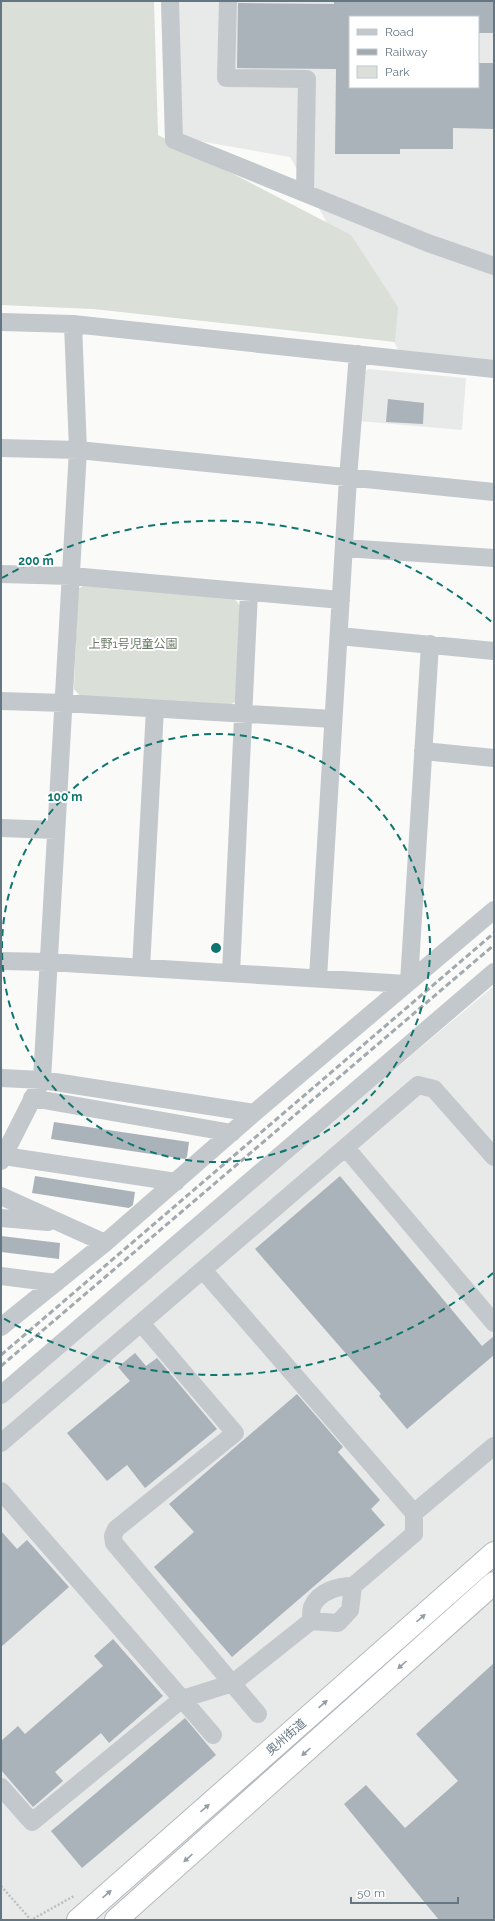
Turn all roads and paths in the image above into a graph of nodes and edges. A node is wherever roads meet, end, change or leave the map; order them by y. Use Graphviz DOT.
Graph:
graph roads {
  1 [pos="170,1"];
  2 [pos="228,1"];
  3 [pos="306,193"];
  4 [pos="494,266"];
  5 [pos="1,322"];
  6 [pos="73,324"];
  7 [pos="358,354"];
  8 [pos="494,369"];
  9 [pos="1,448"];
  10 [pos="78,450"];
  11 [pos="348,478"];
  12 [pos="494,492"];
  13 [pos="344,548"];
  14 [pos="494,558"];
  15 [pos="1,574"];
  16 [pos="72,576"];
  17 [pos="248,592"];
  18 [pos="341,600"];
  19 [pos="339,636"];
  20 [pos="430,644"];
  21 [pos="494,651"];
  22 [pos="1,701"];
  23 [pos="64,703"];
  24 [pos="155,709"];
  25 [pos="243,714"];
  26 [pos="333,719"];
  27 [pos="423,750"];
  28 [pos="494,758"];
  29 [pos="1,828"];
  30 [pos="56,830"];
  31 [pos="494,910"];
  32 [pos="1,961"];
  33 [pos="49,962"];
  34 [pos="141,968"];
  35 [pos="494,972"];
  36 [pos="231,973"];
  37 [pos="318,978"];
  38 [pos="409,982"];
  39 [pos="1,1078"];
  40 [pos="42,1080"];
  41 [pos="32,1098"];
  42 [pos="254,1113"];
  43 [pos="232,1133"];
  44 [pos="346,1148"];
  45 [pos="494,1157"];
  46 [pos="2,1159"];
  47 [pos="176,1182"];
  48 [pos="1,1196"];
  49 [pos="1,1218"];
  50 [pos="61,1223"];
  51 [pos="105,1243"];
  52 [pos="203,1270"];
  53 [pos="1,1276"];
  54 [pos="56,1283"];
  55 [pos="141,1323"];
  56 [pos="494,1323"];
  57 [pos="1,1327"];
  58 [pos="1,1395"];
  59 [pos="1,1443"];
  60 [pos="494,1446"];
  61 [pos="1,1490"];
  62 [pos="414,1513"];
  63 [pos="494,1553"];
  64 [pos="494,1583"];
  65 [pos="354,1586"];
  66 [pos="311,1621"];
  67 [pos="233,1683"];
  68 [pos="182,1699"];
  69 [pos="258,1714"];
  70 [pos="213,1735"];
  71 [pos="1,1787"];
  72 [pos="1,1886"];
  73 [pos="74,1896"];
  74 [pos="31,1920"];
  75 [pos="78,1920"];
  76 [pos="116,1920"];
  1 -- 3 [label="street"];
  2 -- 3 [label="street"];
  3 -- 4 [label="street"];
  5 -- 6 [label="street"];
  6 -- 7 [label="street"];
  6 -- 10 [label="street"];
  7 -- 8 [label="street"];
  7 -- 11 [label="street"];
  9 -- 10 [label="street"];
  10 -- 11 [label="street"];
  10 -- 16 [label="street"];
  11 -- 12 [label="street"];
  11 -- 13 [label="street"];
  13 -- 14 [label="street"];
  13 -- 18 [label="street"];
  15 -- 16 [label="street"];
  16 -- 17 [label="street"];
  16 -- 23 [label="street"];
  17 -- 18 [label="street"];
  17 -- 25 [label="street"];
  18 -- 19 [label="street"];
  19 -- 20 [label="street"];
  19 -- 26 [label="street"];
  20 -- 21 [label="street"];
  20 -- 27 [label="street"];
  22 -- 23 [label="street"];
  23 -- 24 [label="street"];
  23 -- 30 [label="street"];
  24 -- 25 [label="street"];
  24 -- 34 [label="street"];
  25 -- 26 [label="street"];
  25 -- 36 [label="street"];
  26 -- 37 [label="street"];
  27 -- 28 [label="street"];
  27 -- 38 [label="street"];
  29 -- 30 [label="street"];
  30 -- 33 [label="street"];
  31 -- 38 [label="street"];
  32 -- 33 [label="street"];
  33 -- 34 [label="street"];
  33 -- 40 [label="street"];
  34 -- 36 [label="street"];
  35 -- 58 [label="street"];
  36 -- 37 [label="street"];
  37 -- 38 [label="street"];
  38 -- 42 [label="street"];
  39 -- 40 [label="street"];
  40 -- 41 [label="street"];
  40 -- 42 [label="street"];
  41 -- 43 [label="street"];
  41 -- 46 [label="street"];
  42 -- 43 [label="street"];
  43 -- 47 [label="street"];
  44 -- 45 [label="street"];
  44 -- 52 [label="street"];
  44 -- 56 [label="street"];
  46 -- 47 [label="street"];
  47 -- 51 [label="street"];
  48 -- 50 [label="street"];
  49 -- 50 [label="street"];
  50 -- 51 [label="street"];
  51 -- 54 [label="street"];
  52 -- 55 [label="street"];
  52 -- 62 [label="street"];
  53 -- 54 [label="street"];
  54 -- 57 [label="street"];
  55 -- 59 [label="street"];
  55 -- 67 [label="street"];
  60 -- 62 [label="street"];
  61 -- 68 [label="street"];
  62 -- 65 [label="street"];
  75 -- 63 [label="highway, 奥州街道, one-way"];
  64 -- 76 [label="highway, 奥州街道, one-way"];
  65 -- 66 [label="street"];
  65 -- 66 [label="street"];
  66 -- 67 [label="street"];
  67 -- 68 [label="street"];
  67 -- 69 [label="street"];
  68 -- 70 [label="street"];
  68 -- 71 [label="street"];
  72 -- 74 [label="path"];
  73 -- 74 [label="path"];
}
